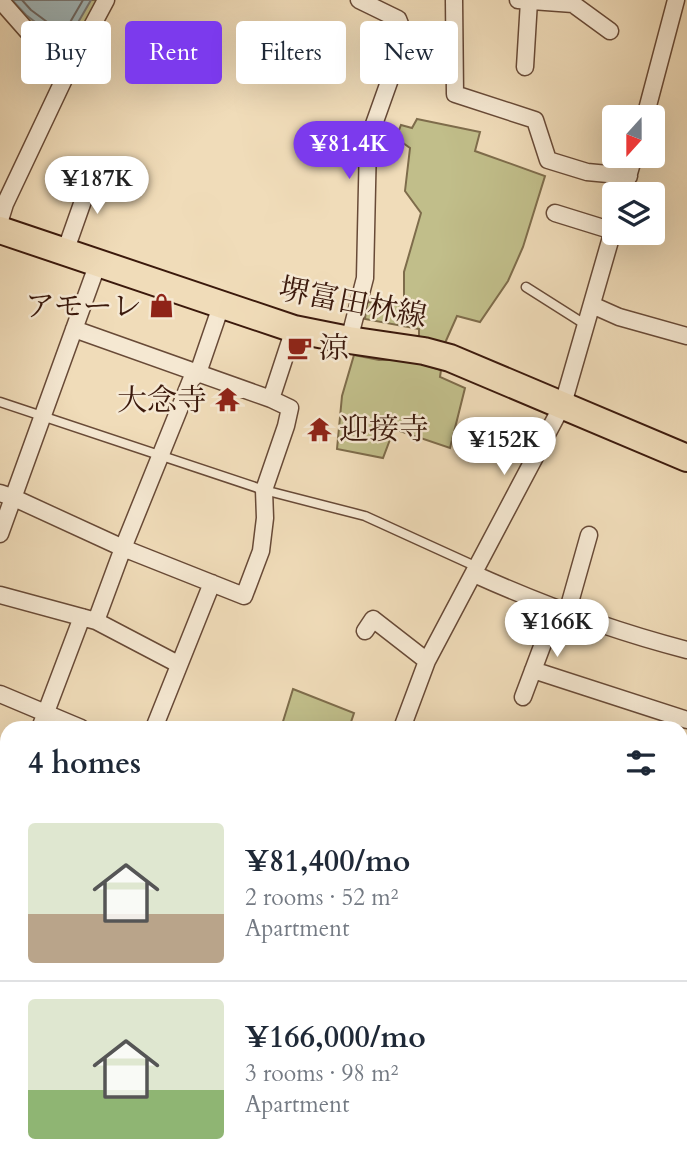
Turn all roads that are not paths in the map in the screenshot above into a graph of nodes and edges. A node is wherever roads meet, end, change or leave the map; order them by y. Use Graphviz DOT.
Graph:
graph roads {
  1 [pos="106,0"];
  2 [pos="359,0"];
  3 [pos="454,0"];
  4 [pos="518,0"];
  5 [pos="676,0"];
  6 [pos="0,1"];
  7 [pos="529,1"];
  8 [pos="95,21"];
  9 [pos="399,21"];
  10 [pos="454,21"];
  11 [pos="21,25"];
  12 [pos="610,31"];
  13 [pos="525,67"];
  14 [pos="62,84"];
  15 [pos="388,84"];
  16 [pos="455,84"];
  17 [pos="648,105"];
  18 [pos="95,167"];
  19 [pos="631,168"];
  20 [pos="629,176"];
  21 [pos="627,182"];
  22 [pos="555,213"];
  23 [pos="0,220"];
  24 [pos="602,226"];
  25 [pos="0,230"];
  26 [pos="609,245"];
  27 [pos="65,252"];
  28 [pos="98,264"];
  29 [pos="526,287"];
  30 [pos="592,305"];
  31 [pos="222,306"];
  32 [pos="586,325"];
  33 [pos="74,329"];
  34 [pos="294,329"];
  35 [pos="687,336"];
  36 [pos="349,340"];
  37 [pos="198,373"];
  38 [pos="271,399"];
  39 [pos="0,402"];
  40 [pos="563,404"];
  41 [pos="43,416"];
  42 [pos="161,457"];
  43 [pos="687,457"];
  44 [pos="264,489"];
  45 [pos="6,495"];
  46 [pos="0,534"];
  47 [pos="589,536"];
  48 [pos="123,548"];
  49 [pos="476,570"];
  50 [pos="212,583"];
  51 [pos="0,595"];
  52 [pos="562,611"];
  53 [pos="89,619"];
  54 [pos="365,631"];
  55 [pos="687,650"];
  56 [pos="427,662"];
  57 [pos="178,664"];
  58 [pos="533,670"];
  59 [pos="0,694"];
  60 [pos="523,697"];
  61 [pos="684,718"];
  62 [pos="43,721"];
  63 [pos="156,721"];
  64 [pos="405,721"];
  1 -- 8 [label="street"];
  2 -- 9 [label="street"];
  3 -- 10 [label="street"];
  4 -- 7 [label="street"];
  5 -- 17 [label="street"];
  6 -- 11 [label="street"];
  7 -- 12 [label="street"];
  7 -- 13 [label="street"];
  14 -- 23 [label="street"];
  15 -- 36 [label="street"];
  16 -- 20 [label="street"];
  18 -- 27 [label="street"];
  19 -- 20 [label="street"];
  20 -- 21 [label="street"];
  22 -- 24 [label="street"];
  25 -- 27 [label="main road, 堺富田林線"];
  26 -- 30 [label="street"];
  27 -- 28 [label="main road, 堺富田林線"];
  28 -- 31 [label="main road, 堺富田林線"];
  28 -- 33 [label="street"];
  29 -- 32 [label="lane"];
  30 -- 32 [label="street"];
  30 -- 35 [label="street"];
  31 -- 34 [label="main road, 堺富田林線"];
  31 -- 37 [label="street"];
  32 -- 40 [label="street"];
  33 -- 37 [label="street"];
  33 -- 41 [label="street"];
  34 -- 36 [label="main road, 堺富田林線"];
  34 -- 38 [label="street"];
  36 -- 40 [label="main road, 堺富田林線"];
  37 -- 38 [label="street"];
  37 -- 42 [label="street"];
  38 -- 44 [label="street"];
  39 -- 41 [label="lane"];
  40 -- 43 [label="main road, 堺富田林線"];
  40 -- 49 [label="street"];
  41 -- 42 [label="lane"];
  41 -- 45 [label="street"];
  42 -- 44 [label="lane"];
  42 -- 48 [label="street"];
  44 -- 49 [label="lane"];
  44 -- 50 [label="street"];
  45 -- 46 [label="street"];
  45 -- 48 [label="street"];
  47 -- 52 [label="street"];
  48 -- 50 [label="street"];
  48 -- 53 [label="street"];
  49 -- 52 [label="street"];
  49 -- 56 [label="street"];
  50 -- 57 [label="street"];
  51 -- 53 [label="street"];
  52 -- 55 [label="street"];
  52 -- 58 [label="street"];
  53 -- 57 [label="street"];
  53 -- 62 [label="street"];
  54 -- 56 [label="street"];
  56 -- 64 [label="street"];
  57 -- 63 [label="street"];
  58 -- 60 [label="street"];
  58 -- 61 [label="street"];
  59 -- 62 [label="street"];
}
